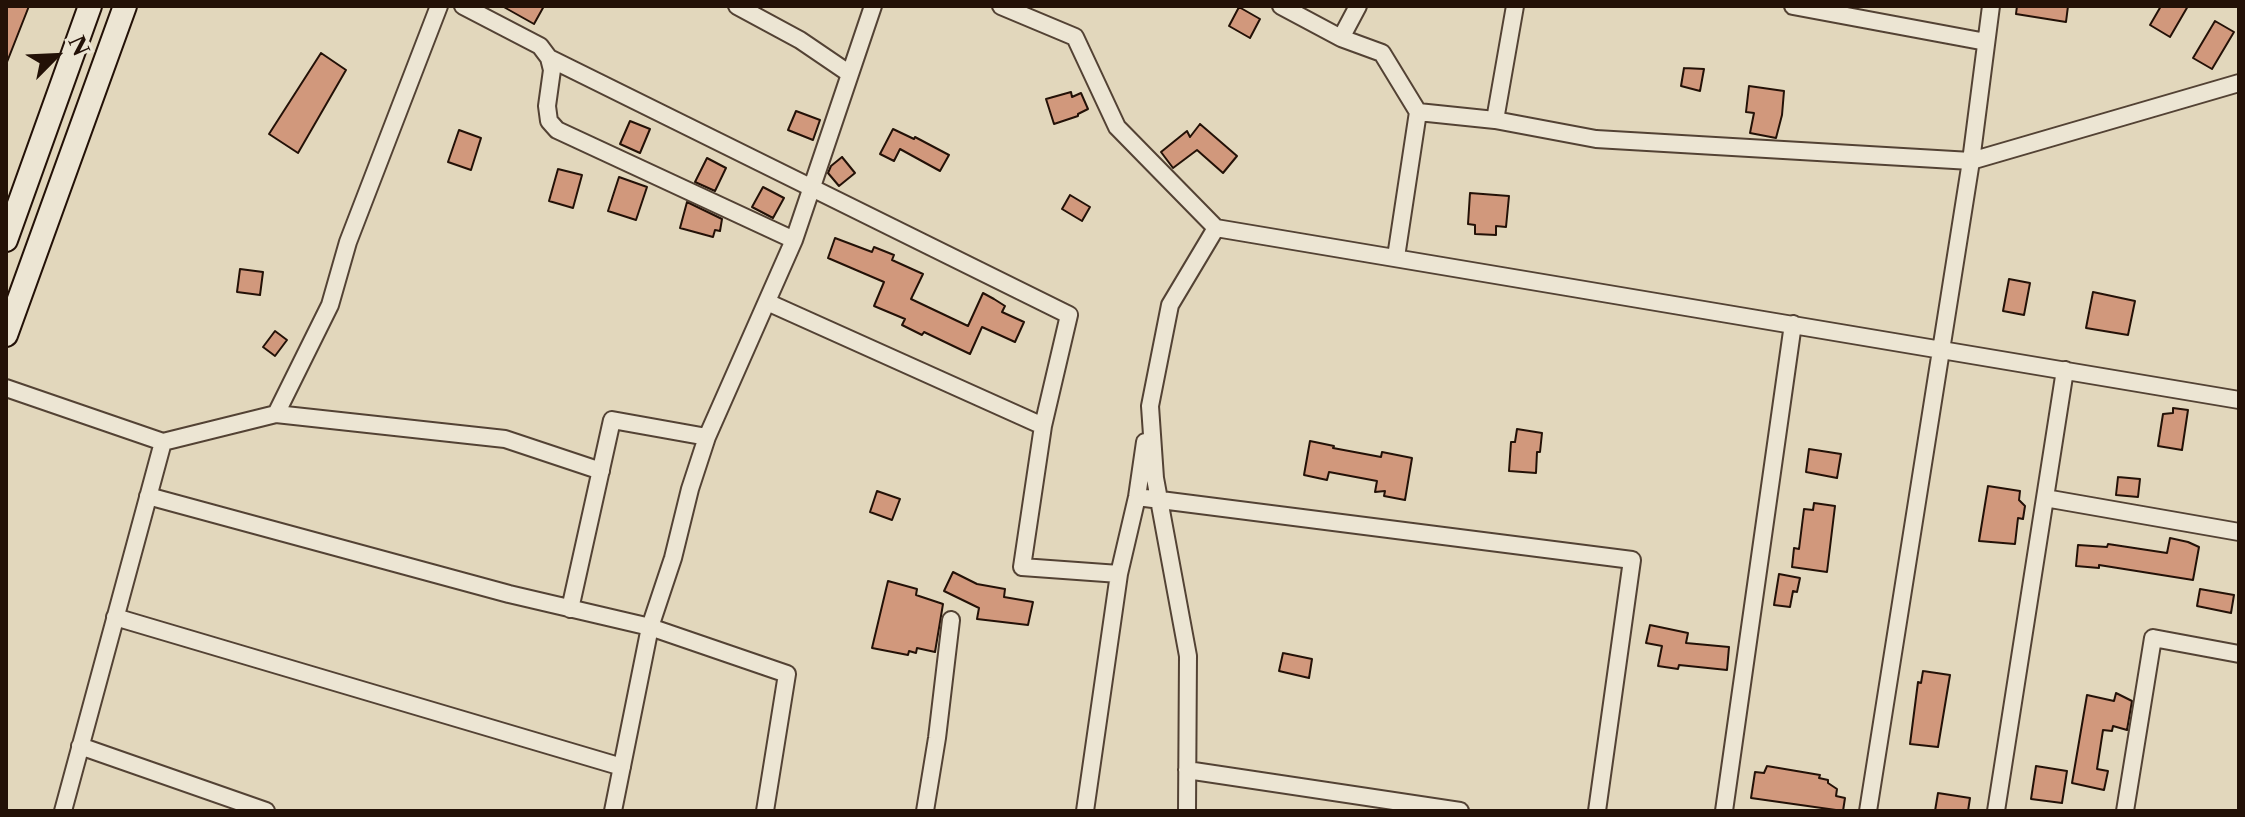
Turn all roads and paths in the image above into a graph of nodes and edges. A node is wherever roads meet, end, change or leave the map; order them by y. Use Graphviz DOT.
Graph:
graph roads {
  1 [pos="90,6"];
  2 [pos="125,6"];
  3 [pos="439,6"];
  4 [pos="463,6"];
  5 [pos="737,6"];
  6 [pos="873,6"];
  7 [pos="1001,6"];
  8 [pos="1281,6"];
  9 [pos="1358,6"];
  10 [pos="1515,6"];
  11 [pos="1793,6"];
  12 [pos="1991,6"];
  13 [pos="1341,38"];
  14 [pos="1986,42"];
  15 [pos="549,58"];
  16 [pos="850,74"];
  17 [pos="2239,83"];
  18 [pos="1418,112"];
  19 [pos="1495,120"];
  20 [pos="1971,161"];
  21 [pos="811,189"];
  22 [pos="1216,228"];
  23 [pos="6,240"];
  24 [pos="794,240"];
  25 [pos="1396,257"];
  26 [pos="767,302"];
  27 [pos="1793,324"];
  28 [pos="6,335"];
  29 [pos="1941,348"];
  30 [pos="2065,370"];
  31 [pos="6,388"];
  32 [pos="2239,400"];
  33 [pos="1150,406"];
  34 [pos="276,414"];
  35 [pos="1043,426"];
  36 [pos="707,437"];
  37 [pos="163,442"];
  38 [pos="601,471"];
  39 [pos="148,496"];
  40 [pos="1137,497"];
  41 [pos="2045,498"];
  42 [pos="1159,500"];
  43 [pos="2239,532"];
  44 [pos="1119,574"];
  45 [pos="570,609"];
  46 [pos="115,617"];
  47 [pos="951,620"];
  48 [pos="650,627"];
  49 [pos="2239,654"];
  50 [pos="80,746"];
  51 [pos="622,767"];
  52 [pos="1187,770"];
  53 [pos="63,811"];
  54 [pos="266,811"];
  55 [pos="613,811"];
  56 [pos="765,811"];
  57 [pos="925,811"];
  58 [pos="1085,811"];
  59 [pos="1187,811"];
  60 [pos="1460,811"];
  61 [pos="1597,811"];
  62 [pos="1724,811"];
  63 [pos="1868,811"];
  64 [pos="1996,811"];
  65 [pos="2125,811"];
  1 -- 23 [label="main road"];
  2 -- 28 [label="main road"];
  3 -- 34 [label="street"];
  4 -- 15 [label="street"];
  5 -- 16 [label="street"];
  6 -- 16 [label="street"];
  7 -- 22 [label="street"];
  8 -- 13 [label="street"];
  9 -- 13 [label="street"];
  10 -- 19 [label="street"];
  11 -- 14 [label="street"];
  12 -- 14 [label="street"];
  13 -- 18 [label="street"];
  14 -- 20 [label="street"];
  15 -- 21 [label="street"];
  15 -- 24 [label="street"];
  16 -- 21 [label="street"];
  17 -- 20 [label="street"];
  18 -- 19 [label="street"];
  18 -- 25 [label="street"];
  19 -- 20 [label="street"];
  20 -- 29 [label="street"];
  21 -- 24 [label="street"];
  21 -- 35 [label="street"];
  22 -- 25 [label="street"];
  22 -- 33 [label="street"];
  24 -- 26 [label="street"];
  25 -- 27 [label="street"];
  26 -- 35 [label="street"];
  26 -- 36 [label="street"];
  27 -- 29 [label="street"];
  27 -- 62 [label="street"];
  29 -- 30 [label="street"];
  29 -- 63 [label="street"];
  30 -- 32 [label="street"];
  30 -- 41 [label="street"];
  31 -- 37 [label="street"];
  33 -- 40 [label="street"];
  33 -- 42 [label="street"];
  34 -- 37 [label="street"];
  34 -- 38 [label="street"];
  35 -- 44 [label="street"];
  36 -- 38 [label="street"];
  36 -- 48 [label="street"];
  37 -- 39 [label="street"];
  38 -- 45 [label="street"];
  39 -- 45 [label="street"];
  39 -- 46 [label="street"];
  40 -- 42 [label="street"];
  40 -- 44 [label="street"];
  41 -- 43 [label="street"];
  41 -- 64 [label="street"];
  42 -- 52 [label="street"];
  42 -- 61 [label="street"];
  44 -- 58 [label="street"];
  45 -- 48 [label="street"];
  46 -- 50 [label="street"];
  46 -- 51 [label="street"];
  47 -- 57 [label="street"];
  48 -- 51 [label="street"];
  48 -- 56 [label="street"];
  49 -- 65 [label="street"];
  50 -- 53 [label="street"];
  50 -- 54 [label="street"];
  51 -- 55 [label="street"];
  52 -- 59 [label="street"];
  52 -- 60 [label="street"];
}
